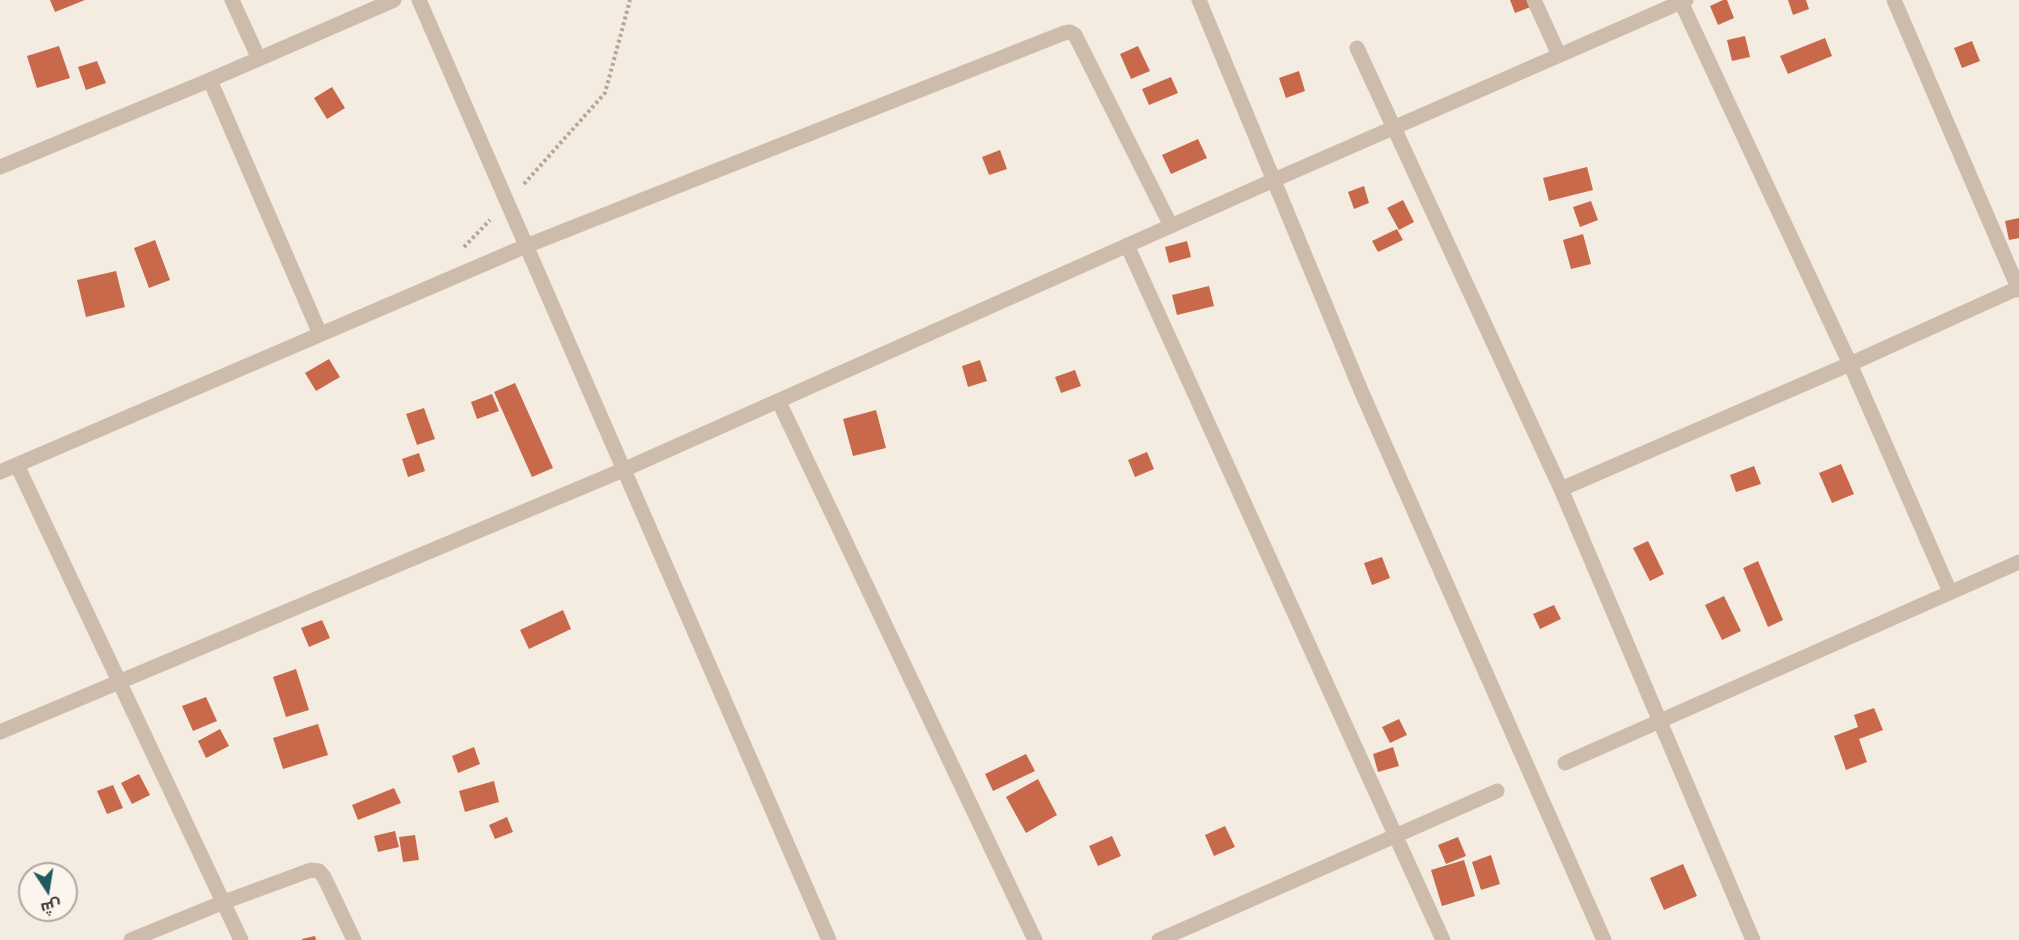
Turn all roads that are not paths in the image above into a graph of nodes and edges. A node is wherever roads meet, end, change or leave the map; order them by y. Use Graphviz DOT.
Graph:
graph roads {
  1 [pos="232,0"];
  2 [pos="394,0"];
  3 [pos="419,0"];
  4 [pos="1199,0"];
  5 [pos="1534,0"];
  6 [pos="1894,0"];
  7 [pos="1683,1"];
  8 [pos="1357,48"];
  9 [pos="1558,56"];
  10 [pos="259,59"];
  11 [pos="210,80"];
  12 [pos="1393,128"];
  13 [pos="0,166"];
  14 [pos="1274,180"];
  15 [pos="1171,226"];
  16 [pos="1127,245"];
  17 [pos="526,246"];
  18 [pos="2019,289"];
  19 [pos="320,334"];
  20 [pos="1850,364"];
  21 [pos="779,402"];
  22 [pos="17,465"];
  23 [pos="624,470"];
  24 [pos="0,472"];
  25 [pos="1561,489"];
  26 [pos="2019,562"];
  27 [pos="1950,592"];
  28 [pos="119,681"];
  29 [pos="1658,721"];
  30 [pos="0,732"];
  31 [pos="1565,763"];
  32 [pos="1497,791"];
  33 [pos="1396,836"];
  34 [pos="224,902"];
  35 [pos="131,940"];
  36 [pos="242,940"];
  37 [pos="354,940"];
  38 [pos="829,940"];
  39 [pos="1035,940"];
  40 [pos="1159,940"];
  41 [pos="1443,940"];
  42 [pos="1604,940"];
  43 [pos="1753,940"];
  1 -- 10 [label="street"];
  2 -- 10 [label="street"];
  3 -- 17 [label="street"];
  4 -- 14 [label="street"];
  5 -- 9 [label="street"];
  6 -- 18 [label="street"];
  7 -- 9 [label="street"];
  7 -- 20 [label="street"];
  8 -- 12 [label="street"];
  9 -- 12 [label="street"];
  10 -- 11 [label="street"];
  11 -- 13 [label="street"];
  11 -- 19 [label="street"];
  12 -- 14 [label="street"];
  12 -- 25 [label="street"];
  14 -- 15 [label="street"];
  14 -- 42 [label="street"];
  15 -- 16 [label="street"];
  15 -- 17 [label="street"];
  16 -- 21 [label="street"];
  16 -- 33 [label="street"];
  17 -- 19 [label="street"];
  17 -- 23 [label="street"];
  18 -- 20 [label="street"];
  19 -- 22 [label="street"];
  20 -- 25 [label="street"];
  20 -- 27 [label="street"];
  21 -- 23 [label="street"];
  21 -- 39 [label="street"];
  22 -- 24 [label="street"];
  22 -- 28 [label="street"];
  23 -- 28 [label="street"];
  23 -- 38 [label="street"];
  25 -- 29 [label="street"];
  26 -- 27 [label="street"];
  27 -- 29 [label="street"];
  28 -- 30 [label="street"];
  28 -- 34 [label="street"];
  29 -- 31 [label="street"];
  29 -- 43 [label="street"];
  32 -- 33 [label="street"];
  33 -- 40 [label="street"];
  33 -- 41 [label="street"];
  34 -- 35 [label="street"];
  34 -- 36 [label="street"];
  34 -- 37 [label="street"];
}
